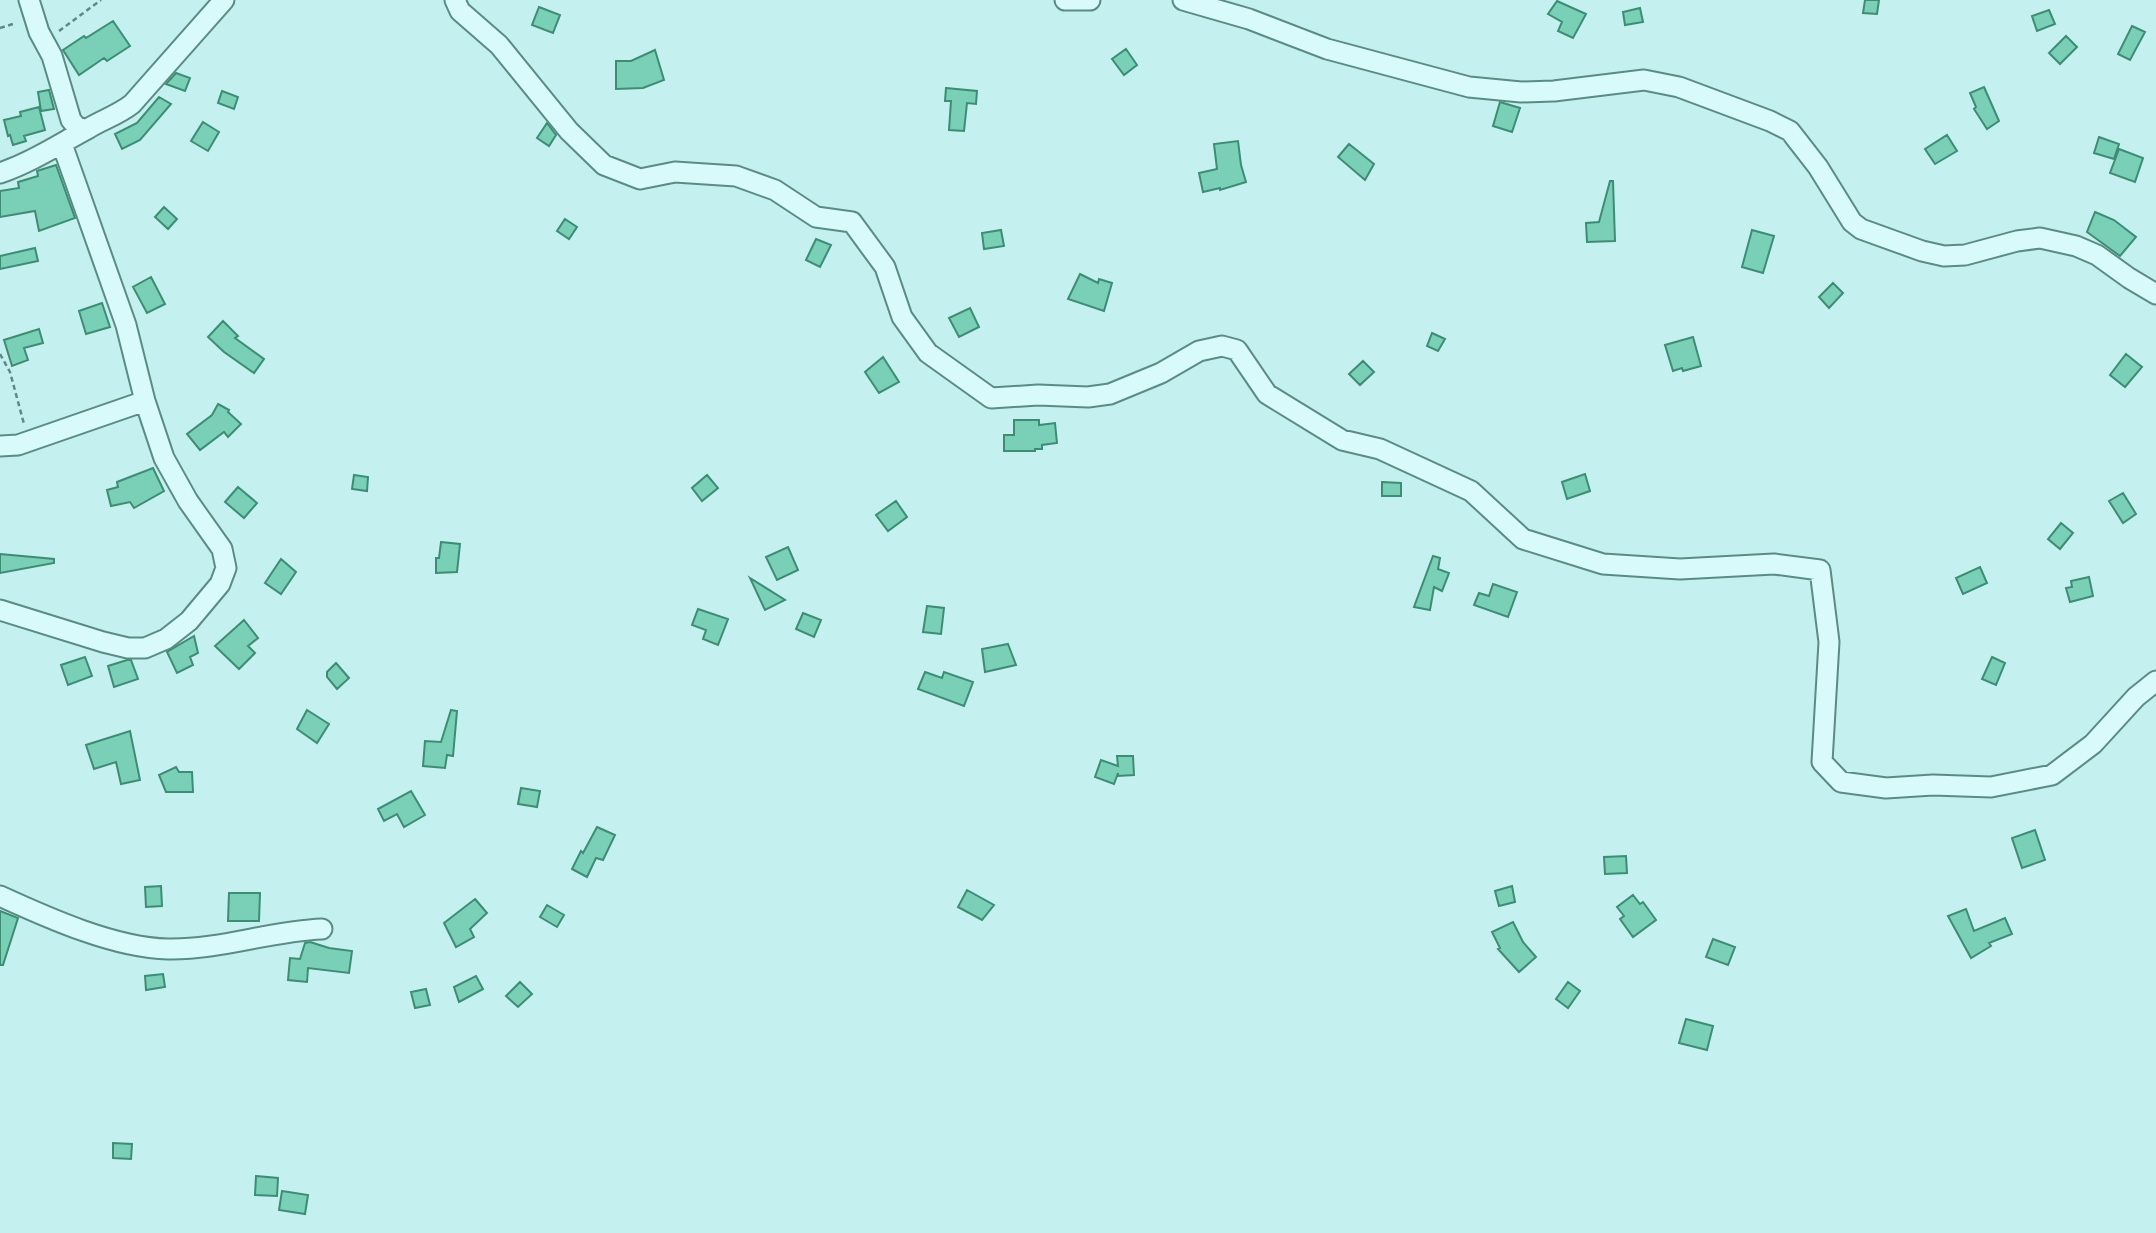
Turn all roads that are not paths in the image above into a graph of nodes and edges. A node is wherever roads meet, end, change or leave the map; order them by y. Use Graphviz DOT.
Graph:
graph roads {
  1 [pos="29,0"];
  2 [pos="225,0"];
  3 [pos="455,0"];
  4 [pos="1065,0"];
  5 [pos="1090,0"];
  6 [pos="1183,0"];
  7 [pos="85,130"];
  8 [pos="62,144"];
  9 [pos="0,173"];
  10 [pos="2156,294"];
  11 [pos="145,401"];
  12 [pos="0,446"];
  13 [pos="0,610"];
  14 [pos="2156,681"];
  15 [pos="0,896"];
  16 [pos="322,929"];
  1 -- 7 [label="street"];
  2 -- 7 [label="street"];
  3 -- 14 [label="street"];
  4 -- 5 [label="street"];
  6 -- 10 [label="street"];
  7 -- 8 [label="street"];
  8 -- 9 [label="street"];
  8 -- 11 [label="street"];
  11 -- 12 [label="street"];
  11 -- 13 [label="street"];
  15 -- 16 [label="street"];
}
